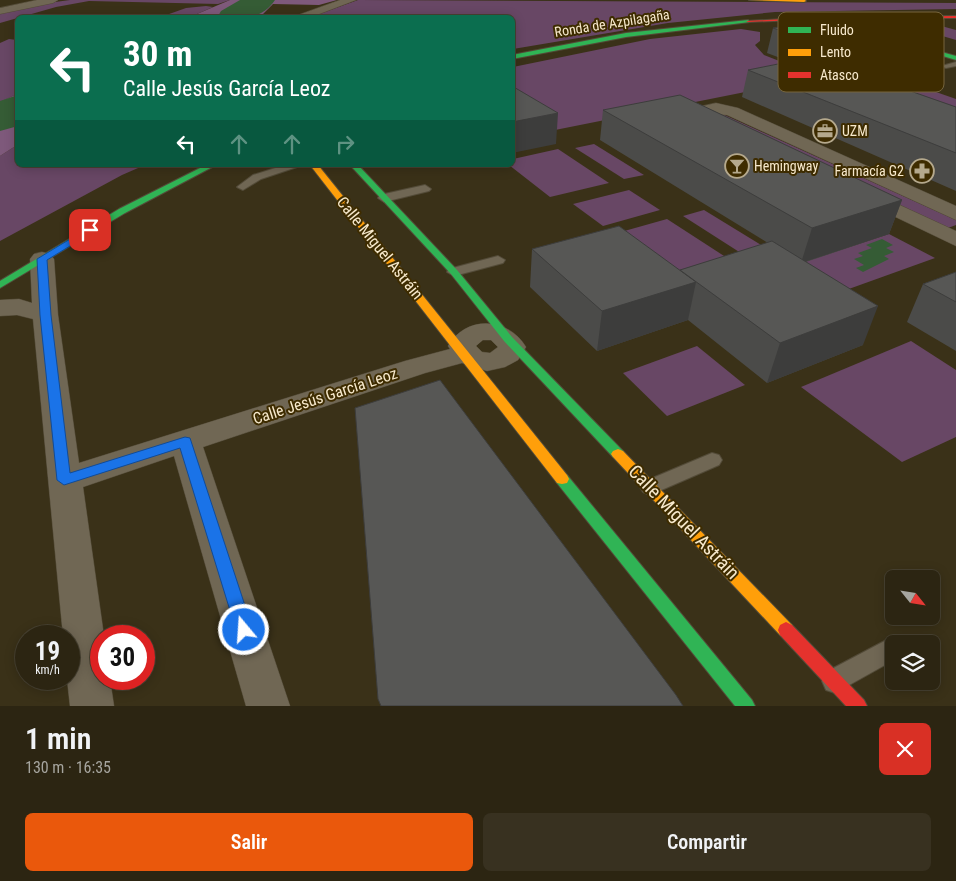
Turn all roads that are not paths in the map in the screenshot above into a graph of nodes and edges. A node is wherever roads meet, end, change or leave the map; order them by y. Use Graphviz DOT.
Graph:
graph roads {
  1 [pos="52,0"];
  2 [pos="351,0"];
  3 [pos="750,0"];
  4 [pos="812,1"];
  5 [pos="0,11"];
  6 [pos="305,15"];
  7 [pos="778,20"];
  8 [pos="944,45"];
  9 [pos="956,49"];
  10 [pos="944,54"];
  11 [pos="515,56"];
  12 [pos="956,58"];
  13 [pos="956,64"];
  14 [pos="946,66"];
  15 [pos="768,148"];
  16 [pos="208,167"];
  17 [pos="290,167"];
  18 [pos="316,167"];
  19 [pos="356,167"];
  20 [pos="848,186"];
  21 [pos="243,188"];
  22 [pos="425,189"];
  23 [pos="384,198"];
  24 [pos="956,214"];
  25 [pos="955,238"];
  26 [pos="42,259"];
  27 [pos="498,260"];
  28 [pos="454,272"];
  29 [pos="0,285"];
  30 [pos="0,308"];
  31 [pos="45,315"];
  32 [pos="508,339"];
  33 [pos="465,354"];
  34 [pos="185,441"];
  35 [pos="712,460"];
  36 [pos="64,480"];
  37 [pos="650,487"];
  38 [pos="885,652"];
  39 [pos="835,681"];
  40 [pos="92,706"];
  41 [pos="268,706"];
  42 [pos="746,706"];
  43 [pos="858,706"];
  1 -- 5 [label="street"];
  2 -- 6 [label="street"];
  3 -- 4 [label="street"];
  7 -- 11 [label="street, Ronda de Azpilagaña"];
  8 -- 9 [label="street"];
  10 -- 12 [label="street"];
  13 -- 14 [label="lane"];
  15 -- 24 [label="street"];
  16 -- 26 [label="street"];
  17 -- 21 [label="lane"];
  18 -- 33 [label="street, Calle Miguel Astráin"];
  19 -- 23 [label="street, Calle Miguel Astráin"];
  20 -- 25 [label="street"];
  22 -- 23 [label="lane"];
  23 -- 28 [label="street, Calle Miguel Astráin"];
  26 -- 29 [label="street"];
  26 -- 31 [label="street"];
  27 -- 28 [label="lane"];
  28 -- 32 [label="street, Calle Miguel Astráin"];
  30 -- 31 [label="street"];
  31 -- 36 [label="street"];
  32 -- 33 [label="street"];
  32 -- 37 [label="street, Calle Miguel Astráin"];
  33 -- 34 [label="street, Calle Jesús García Leoz"];
  33 -- 42 [label="street, Calle Miguel Astráin"];
  34 -- 36 [label="street, Calle Jesús García Leoz"];
  34 -- 41 [label="street"];
  35 -- 37 [label="lane"];
  36 -- 40 [label="street"];
  37 -- 39 [label="street, Calle Miguel Astráin"];
  38 -- 39 [label="lane"];
  39 -- 43 [label="street, Calle Miguel Astráin"];
}
